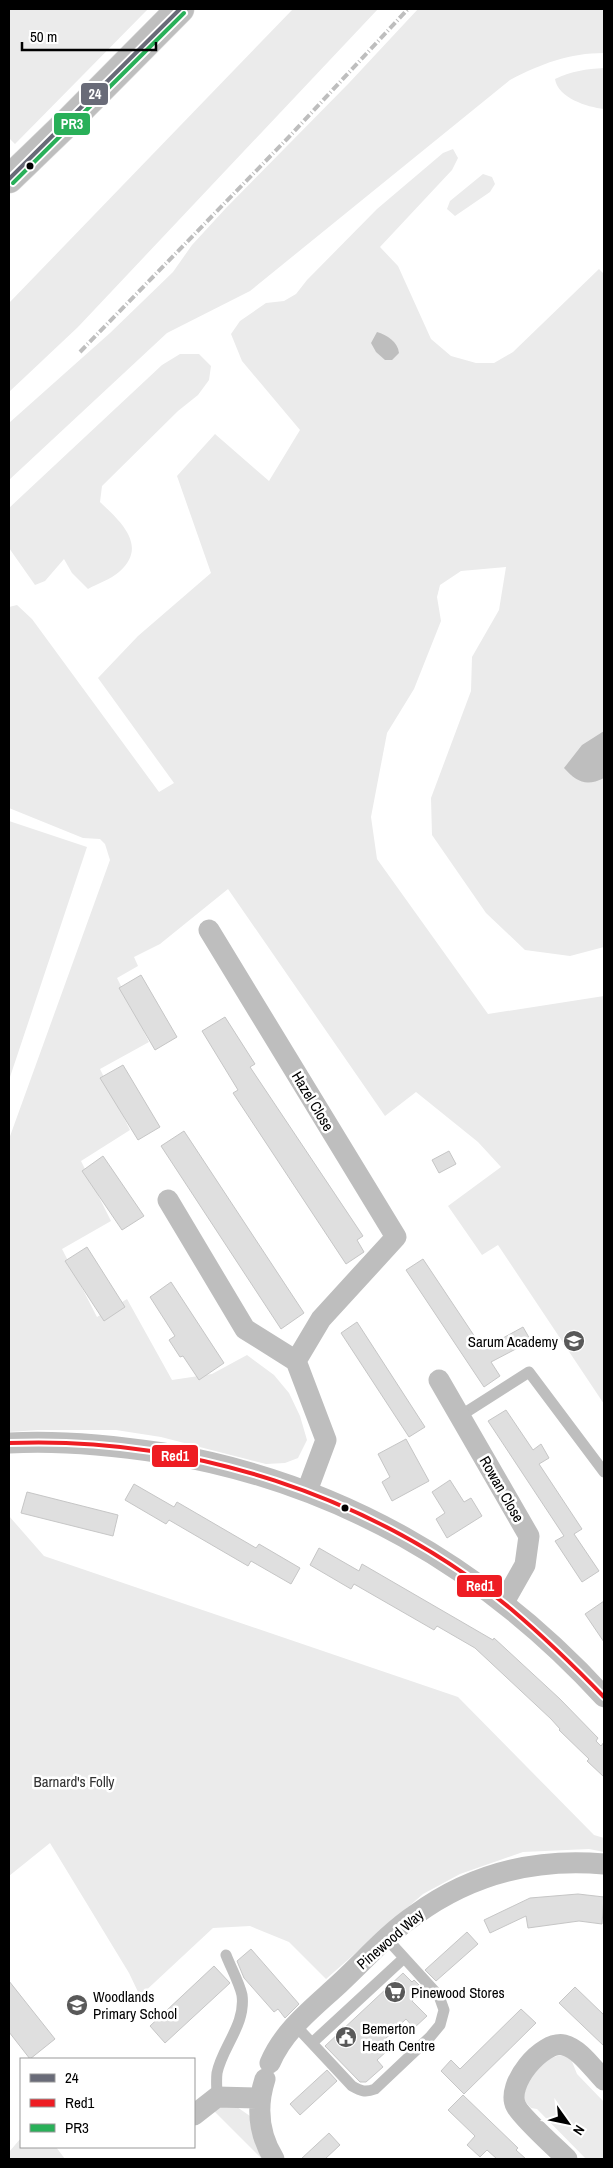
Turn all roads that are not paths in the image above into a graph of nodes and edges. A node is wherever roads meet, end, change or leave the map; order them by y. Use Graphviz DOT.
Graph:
graph roads {
  1 [pos="180,9"];
  2 [pos="13,166"];
  3 [pos="208,930"];
  4 [pos="168,1200"];
  5 [pos="296,1361"];
  6 [pos="439,1380"];
  7 [pos="460,1416"];
  8 [pos="9,1443"];
  9 [pos="604,1472"];
  10 [pos="307,1491"];
  11 [pos="504,1602"];
  12 [pos="604,1697"];
  13 [pos="604,1864"];
  14 [pos="387,1940"];
  15 [pos="226,1955"];
  16 [pos="404,1958"];
  17 [pos="295,2025"];
  18 [pos="312,2043"];
  19 [pos="604,2080"];
  20 [pos="217,2097"];
  21 [pos="259,2098"];
  22 [pos="195,2114"];
  23 [pos="274,2159"];
  24 [pos="567,2159"];
  1 -- 2 [label="highway"];
  3 -- 5 [label="street, Hazel Close"];
  4 -- 5 [label="street"];
  5 -- 10 [label="street"];
  6 -- 7 [label="street, Rowan Close"];
  7 -- 9 [label="lane"];
  7 -- 11 [label="street, Rowan Close"];
  8 -- 10 [label="street"];
  10 -- 11 [label="street"];
  11 -- 12 [label="street"];
  13 -- 14 [label="street, Pinewood Way"];
  14 -- 16 [label="lane"];
  14 -- 17 [label="street, Pinewood Way"];
  15 -- 20 [label="lane"];
  16 -- 18 [label="lane"];
  16 -- 18 [label="lane"];
  17 -- 18 [label="lane"];
  17 -- 21 [label="street, Pinewood Way"];
  19 -- 24 [label="street"];
  20 -- 21 [label="street"];
  20 -- 22 [label="street"];
  21 -- 23 [label="street, Pinewood Way"];
}
